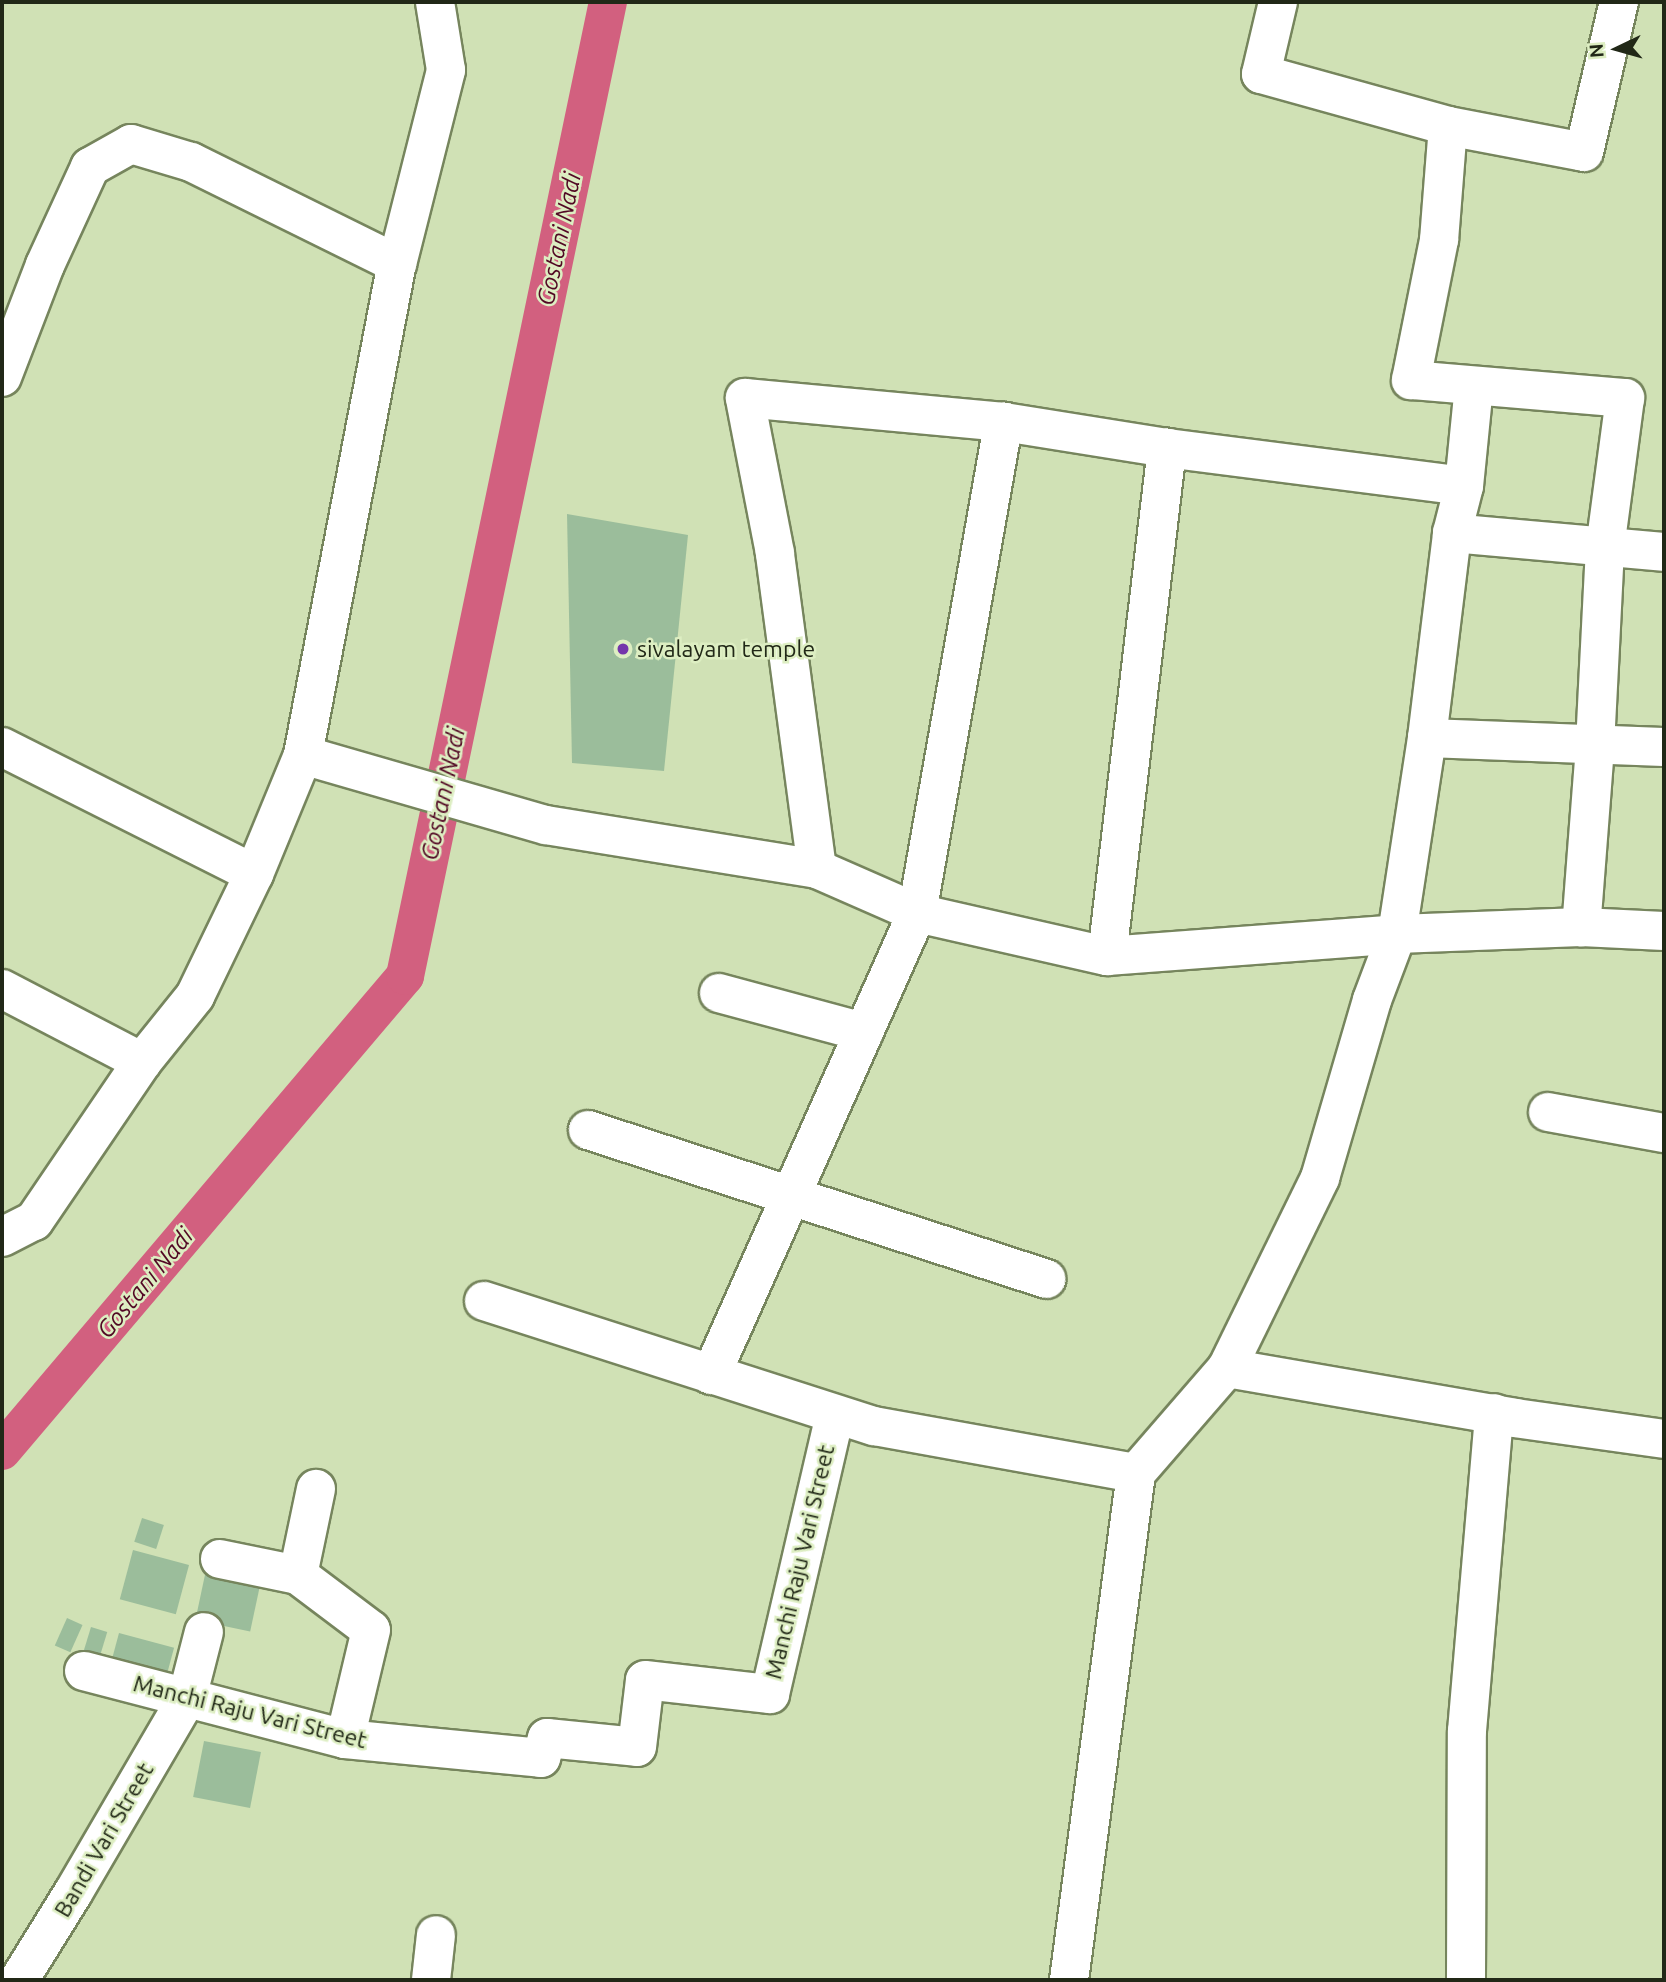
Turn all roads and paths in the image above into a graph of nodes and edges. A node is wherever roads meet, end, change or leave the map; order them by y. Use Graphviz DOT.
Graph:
graph roads {
  1 [pos="435,2"];
  2 [pos="1278,2"];
  3 [pos="1619,2"];
  4 [pos="1448,126"];
  5 [pos="397,264"];
  6 [pos="2,377"];
  7 [pos="1474,386"];
  8 [pos="1004,422"];
  9 [pos="1167,448"];
  10 [pos="1464,486"];
  11 [pos="1452,533"];
  12 [pos="1605,548"];
  13 [pos="1664,552"];
  14 [pos="1427,738"];
  15 [pos="2,747"];
  16 [pos="1595,747"];
  17 [pos="1664,747"];
  18 [pos="303,755"];
  19 [pos="817,869"];
  20 [pos="254,874"];
  21 [pos="917,913"];
  22 [pos="1581,927"];
  23 [pos="1664,931"];
  24 [pos="1397,934"];
  25 [pos="1107,956"];
  26 [pos="2,989"];
  27 [pos="719,993"];
  28 [pos="864,1032"];
  29 [pos="142,1062"];
  30 [pos="1548,1112"];
  31 [pos="588,1130"];
  32 [pos="1664,1133"];
  33 [pos="791,1196"];
  34 [pos="2,1237"];
  35 [pos="1046,1279"];
  36 [pos="484,1301"];
  37 [pos="1227,1368"];
  38 [pos="711,1375"];
  39 [pos="1494,1413"];
  40 [pos="835,1415"];
  41 [pos="1664,1440"];
  42 [pos="1136,1473"];
  43 [pos="316,1489"];
  44 [pos="220,1559"];
  45 [pos="298,1575"];
  46 [pos="204,1632"];
  47 [pos="84,1671"];
  48 [pos="187,1698"];
  49 [pos="345,1740"];
  50 [pos="436,1935"];
  51 [pos="19,1980"];
  52 [pos="431,1980"];
  53 [pos="1069,1980"];
  54 [pos="1466,1980"];
  1 -- 5 [label="street"];
  2 -- 4 [label="street"];
  3 -- 4 [label="street"];
  4 -- 7 [label="street"];
  5 -- 6 [label="street"];
  5 -- 18 [label="street"];
  7 -- 10 [label="street"];
  7 -- 12 [label="street"];
  8 -- 9 [label="street"];
  8 -- 19 [label="street"];
  8 -- 21 [label="street"];
  9 -- 10 [label="street"];
  9 -- 25 [label="street"];
  10 -- 11 [label="street"];
  11 -- 12 [label="street"];
  11 -- 14 [label="street"];
  12 -- 13 [label="street"];
  12 -- 16 [label="street"];
  14 -- 16 [label="street"];
  14 -- 24 [label="street"];
  15 -- 20 [label="street"];
  16 -- 17 [label="street"];
  16 -- 22 [label="street"];
  18 -- 19 [label="street"];
  18 -- 20 [label="street"];
  19 -- 21 [label="street"];
  20 -- 29 [label="street"];
  21 -- 25 [label="street"];
  21 -- 28 [label="street"];
  22 -- 23 [label="street"];
  22 -- 24 [label="street"];
  24 -- 25 [label="street"];
  24 -- 37 [label="street"];
  26 -- 29 [label="street"];
  27 -- 28 [label="street"];
  28 -- 33 [label="street"];
  29 -- 34 [label="street"];
  30 -- 32 [label="street"];
  31 -- 33 [label="street"];
  33 -- 35 [label="street"];
  33 -- 38 [label="street"];
  36 -- 38 [label="street"];
  37 -- 39 [label="street"];
  37 -- 42 [label="street"];
  38 -- 40 [label="street"];
  39 -- 41 [label="street"];
  39 -- 54 [label="street"];
  40 -- 42 [label="street"];
  40 -- 49 [label="street, Manchi Raju Vari Street"];
  42 -- 53 [label="street"];
  43 -- 45 [label="street"];
  44 -- 45 [label="street"];
  45 -- 49 [label="street"];
  46 -- 48 [label="street, Bandi Vari Street"];
  47 -- 48 [label="street, Manchi Raju Vari Street"];
  48 -- 49 [label="street, Manchi Raju Vari Street"];
  48 -- 51 [label="street, Bandi Vari Street"];
  50 -- 52 [label="street"];
}
